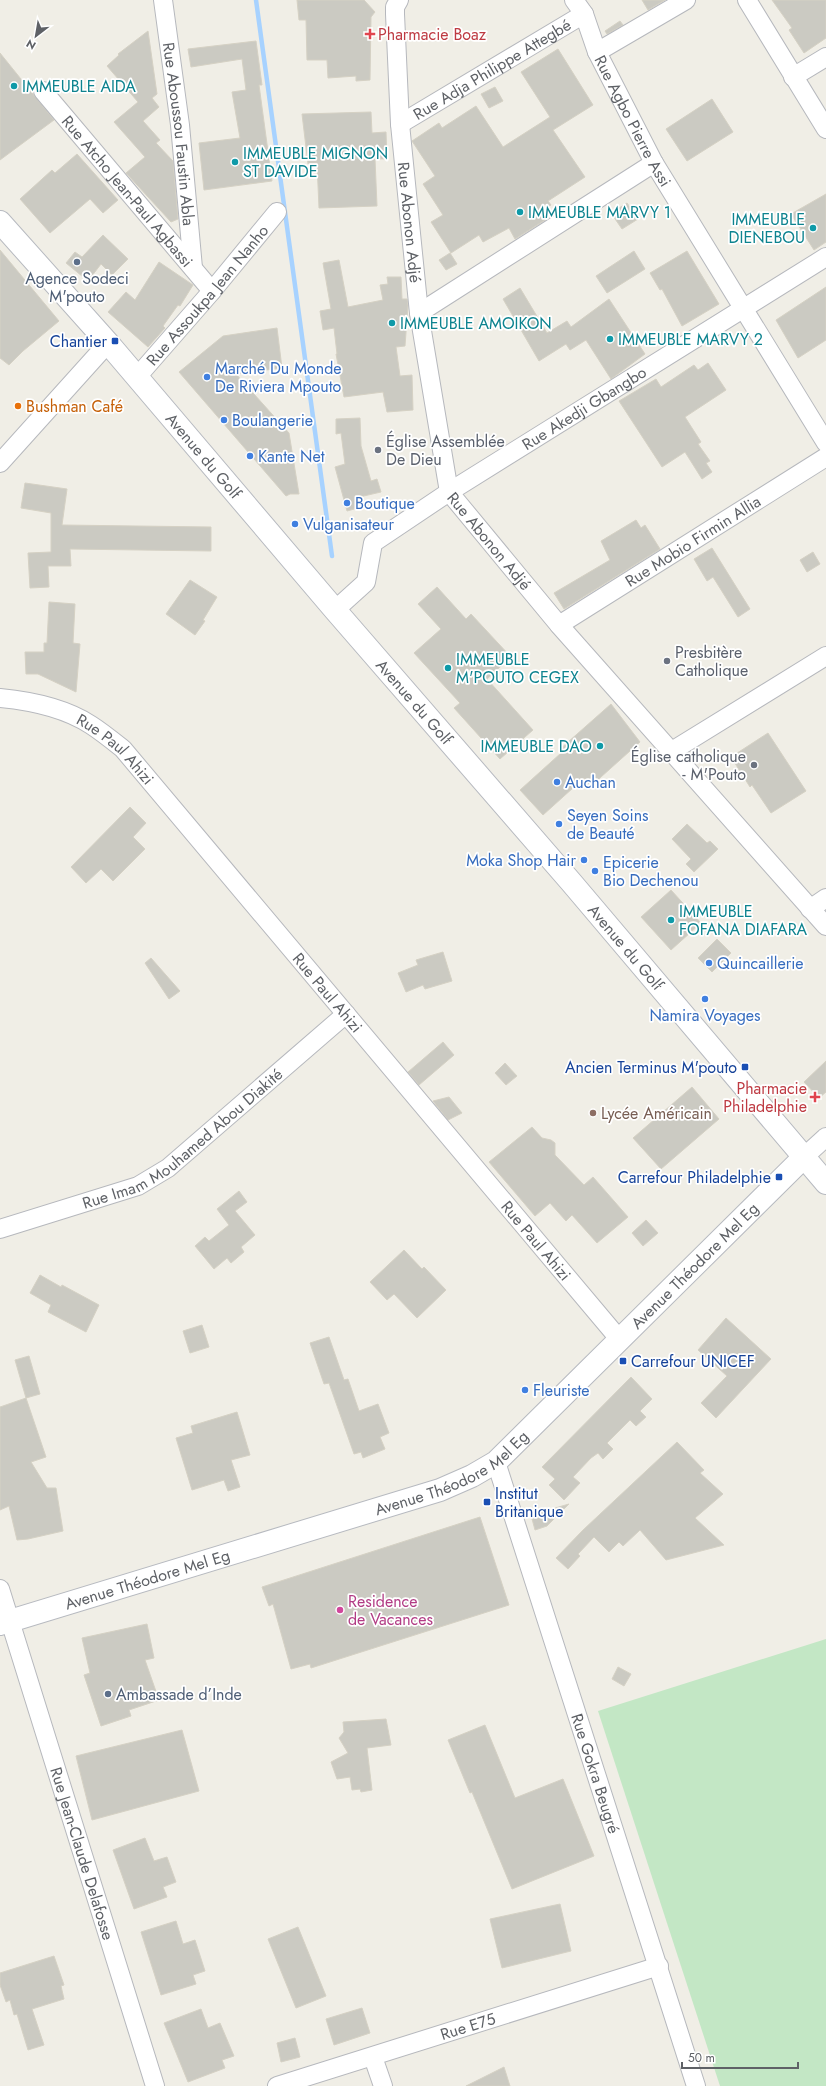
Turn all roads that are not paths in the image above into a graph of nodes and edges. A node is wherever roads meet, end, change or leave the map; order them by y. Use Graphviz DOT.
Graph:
graph roads {
  1 [pos="164,0"];
  2 [pos="399,0"];
  3 [pos="686,0"];
  4 [pos="747,0"];
  5 [pos="579,7"];
  6 [pos="597,52"];
  7 [pos="826,57"];
  8 [pos="793,77"];
  9 [pos="43,91"];
  10 [pos="400,124"];
  11 [pos="826,129"];
  12 [pos="654,163"];
  13 [pos="277,212"];
  14 [pos="0,222"];
  15 [pos="826,258"];
  16 [pos="193,268"];
  17 [pos="212,292"];
  18 [pos="743,310"];
  19 [pos="419,313"];
  20 [pos="108,344"];
  21 [pos="137,377"];
  22 [pos="826,443"];
  23 [pos="826,457"];
  24 [pos="0,463"];
  25 [pos="449,492"];
  26 [pos="335,610"];
  27 [pos="559,626"];
  28 [pos="826,656"];
  29 [pos="0,698"];
  30 [pos="672,751"];
  31 [pos="826,898"];
  32 [pos="810,909"];
  33 [pos="826,926"];
  34 [pos="346,1014"];
  35 [pos="826,1137"];
  36 [pos="804,1157"];
  37 [pos="826,1183"];
  38 [pos="0,1229"];
  39 [pos="620,1340"];
  40 [pos="496,1462"];
  41 [pos="0,1589"];
  42 [pos="5,1622"];
  43 [pos="659,1966"];
  44 [pos="373,2057"];
  45 [pos="155,2086"];
  46 [pos="277,2086"];
  47 [pos="383,2086"];
  48 [pos="696,2086"];
  1 -- 16 [label="street, Rue Aboussou Faustin Abla"];
  2 -- 10 [label="street, Rue Abonon Adjé"];
  3 -- 6 [label="street"];
  4 -- 8 [label="street"];
  5 -- 6 [label="street, Rue Agbo Pierre Assi"];
  5 -- 10 [label="street, Rue Adja Philippe Attegbé"];
  6 -- 12 [label="street, Rue Agbo Pierre Assi"];
  7 -- 8 [label="street"];
  8 -- 11 [label="street"];
  9 -- 16 [label="street, Rue Atcho Jean-Paul Agbassi"];
  10 -- 19 [label="street, Rue Abonon Adjé"];
  12 -- 18 [label="street, Rue Agbo Pierre Assi"];
  12 -- 19 [label="street"];
  13 -- 17 [label="street, Rue Assoukpa Jean Nanho"];
  14 -- 20 [label="main road, Avenue du Golf"];
  15 -- 18 [label="street, Rue Akedji Gbangbo"];
  16 -- 17 [label="street, Rue Atcho Jean-Paul Agbassi"];
  17 -- 21 [label="street, Rue Assoukpa Jean Nanho"];
  18 -- 22 [label="street, Rue Agbo Pierre Assi"];
  18 -- 25 [label="street, Rue Akedji Gbangbo"];
  19 -- 25 [label="street, Rue Abonon Adjé"];
  20 -- 21 [label="main road, Avenue du Golf"];
  20 -- 24 [label="street"];
  21 -- 26 [label="main road, Avenue du Golf"];
  23 -- 27 [label="street, Rue Mobio Firmin Allia"];
  25 -- 26 [label="street, Rue Akedji Gbangbo"];
  25 -- 27 [label="street, Rue Abonon Adjé"];
  26 -- 36 [label="main road, Avenue du Golf"];
  27 -- 30 [label="street, Rue Abonon Adjé"];
  28 -- 30 [label="street"];
  29 -- 34 [label="street, Rue Paul Ahizi"];
  30 -- 32 [label="street, Rue Abonon Adjé"];
  31 -- 32 [label="street"];
  32 -- 33 [label="street, Rue Abonon Adjé"];
  34 -- 38 [label="street, Rue Imam Mouhamed Abou Diakité"];
  34 -- 39 [label="street, Rue Paul Ahizi"];
  35 -- 36 [label="street"];
  36 -- 37 [label="main road, Avenue du Golf"];
  36 -- 39 [label="main road, Avenue Théodore Mel Eg"];
  39 -- 40 [label="main road, Avenue Théodore Mel Eg"];
  40 -- 42 [label="main road, Avenue Théodore Mel Eg"];
  40 -- 43 [label="street, Rue Gokra Beugré"];
  41 -- 42 [label="street, Rue Jean-Claude Delafosse"];
  42 -- 45 [label="street, Rue Jean-Claude Delafosse"];
  43 -- 44 [label="street, Rue E75"];
  43 -- 48 [label="street, Rue Gokra Beugré"];
  44 -- 46 [label="street, Rue E75"];
  44 -- 47 [label="street"];
}
